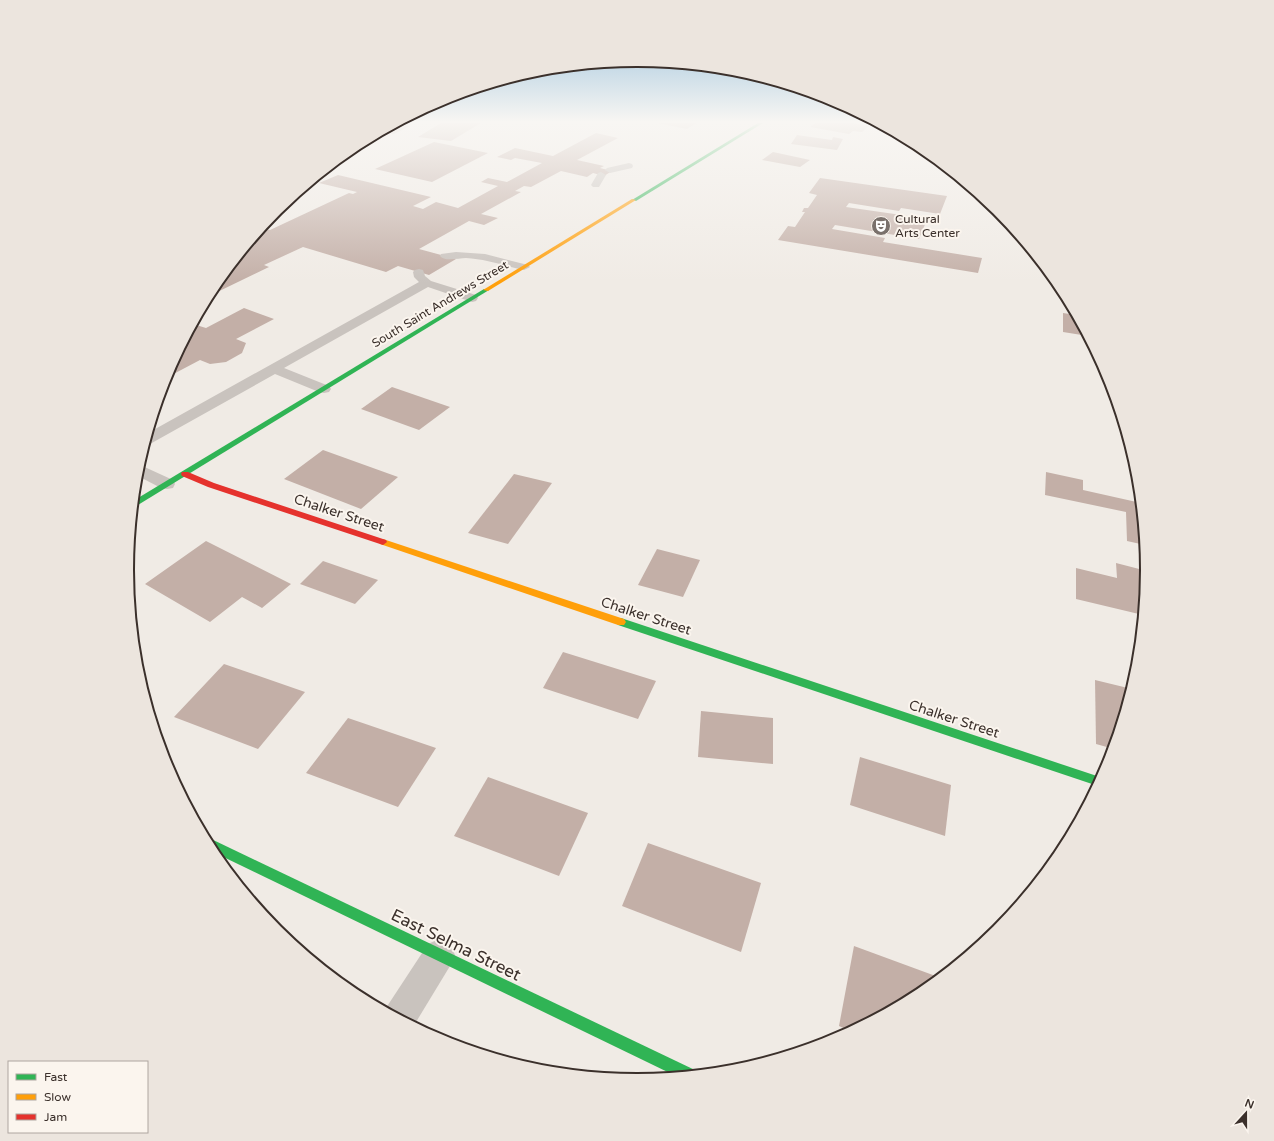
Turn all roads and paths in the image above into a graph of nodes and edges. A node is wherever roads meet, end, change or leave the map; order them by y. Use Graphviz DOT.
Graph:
graph roads {
  1 [pos="600,176"];
  2 [pos="673,176"];
  3 [pos="596,185"];
  4 [pos="445,256"];
  5 [pos="524,267"];
  6 [pos="419,272"];
  7 [pos="427,283"];
  8 [pos="472,298"];
  9 [pos="274,369"];
  10 [pos="324,389"];
  11 [pos="152,437"];
  12 [pos="143,472"];
  13 [pos="184,474"];
  14 [pos="167,484"];
  15 [pos="139,502"];
  16 [pos="1095,780"];
  17 [pos="217,849"];
  18 [pos="439,955"];
  19 [pos="401,1015"];
  20 [pos="683,1072"];
  1 -- 3 [label="lane"];
  2 -- 5 [label="street, South Saint Andrews Street"];
  4 -- 5 [label="lane"];
  5 -- 8 [label="street, South Saint Andrews Street"];
  6 -- 7 [label="lane"];
  7 -- 8 [label="lane"];
  7 -- 9 [label="lane"];
  8 -- 10 [label="street, South Saint Andrews Street"];
  9 -- 10 [label="lane"];
  9 -- 11 [label="lane"];
  10 -- 13 [label="street, South Saint Andrews Street"];
  12 -- 14 [label="lane"];
  13 -- 14 [label="street, South Saint Andrews Street"];
  13 -- 16 [label="street, Chalker Street"];
  14 -- 15 [label="street, South Saint Andrews Street"];
  17 -- 18 [label="street, East Selma Street"];
  18 -- 19 [label="street"];
  18 -- 20 [label="street, East Selma Street"];
}
